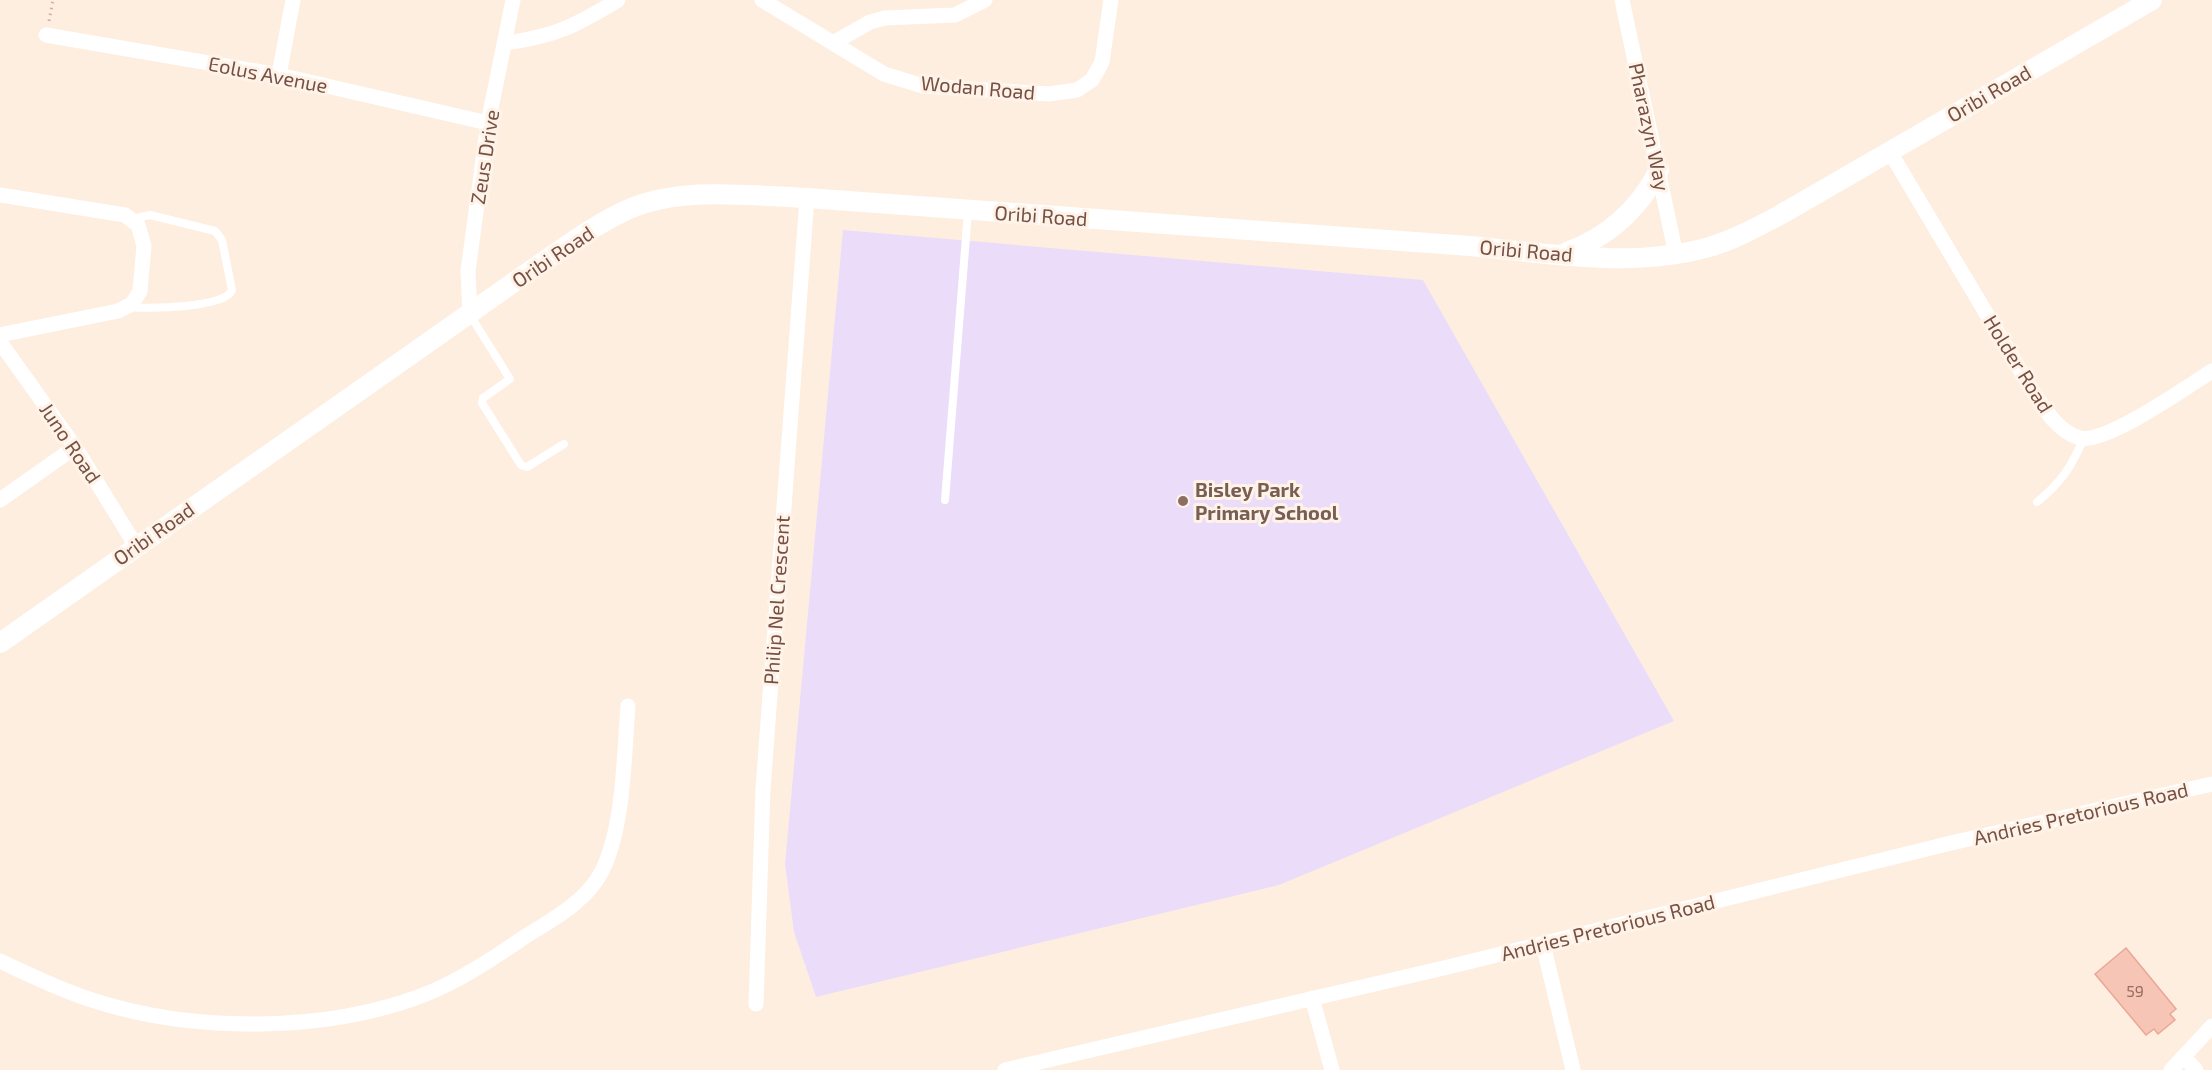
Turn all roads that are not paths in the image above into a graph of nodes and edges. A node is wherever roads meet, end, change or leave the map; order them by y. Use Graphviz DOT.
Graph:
graph roads {
  1 [pos="293,0"];
  2 [pos="513,0"];
  3 [pos="618,0"];
  4 [pos="762,0"];
  5 [pos="985,0"];
  6 [pos="1111,0"];
  7 [pos="1622,0"];
  8 [pos="2152,0"];
  9 [pos="46,35"];
  10 [pos="506,43"];
  11 [pos="833,43"];
  12 [pos="279,75"];
  13 [pos="488,123"];
  14 [pos="1890,152"];
  15 [pos="1659,170"];
  16 [pos="0,195"];
  17 [pos="807,198"];
  18 [pos="968,210"];
  19 [pos="132,219"];
  20 [pos="1559,255"];
  21 [pos="1676,255"];
  22 [pos="127,307"];
  23 [pos="470,315"];
  24 [pos="0,335"];
  25 [pos="0,342"];
  26 [pos="6,364"];
  27 [pos="2212,372"];
  28 [pos="2084,438"];
  29 [pos="564,444"];
  30 [pos="75,447"];
  31 [pos="0,500"];
  32 [pos="945,500"];
  33 [pos="2037,502"];
  34 [pos="136,546"];
  35 [pos="0,643"];
  36 [pos="628,706"];
  37 [pos="2212,784"];
  38 [pos="1543,944"];
  39 [pos="0,961"];
  40 [pos="1312,998"];
  41 [pos="756,1004"];
  42 [pos="2212,1026"];
  43 [pos="2185,1058"];
  44 [pos="1005,1070"];
  45 [pos="1332,1070"];
  46 [pos="1573,1070"];
  47 [pos="2171,1070"];
  48 [pos="2196,1070"];
  1 -- 12 [label="street"];
  2 -- 10 [label="street, Zeus Drive"];
  3 -- 10 [label="street"];
  4 -- 11 [label="street, Wodan Road"];
  5 -- 11 [label="street"];
  6 -- 11 [label="street, Wodan Road"];
  7 -- 15 [label="street, Pharazyn Way"];
  8 -- 14 [label="street, Oribi Road"];
  9 -- 12 [label="street, Eolus Avenue"];
  10 -- 13 [label="street, Zeus Drive"];
  12 -- 13 [label="street, Eolus Avenue"];
  13 -- 23 [label="street, Zeus Drive"];
  14 -- 21 [label="street, Oribi Road"];
  14 -- 28 [label="street, Holder Road"];
  15 -- 20 [label="street"];
  15 -- 21 [label="street, Pharazyn Way"];
  16 -- 19 [label="street"];
  17 -- 18 [label="street, Oribi Road"];
  17 -- 23 [label="street, Oribi Road"];
  17 -- 41 [label="street, Philip Nel Crescent"];
  18 -- 20 [label="street, Oribi Road"];
  18 -- 32 [label="lane"];
  19 -- 22 [label="street"];
  19 -- 22 [label="lane"];
  20 -- 21 [label="street, Oribi Road"];
  22 -- 24 [label="street"];
  23 -- 29 [label="lane"];
  23 -- 34 [label="street, Oribi Road"];
  25 -- 26 [label="street, Juno Road"];
  26 -- 30 [label="street, Juno Road"];
  27 -- 28 [label="street"];
  28 -- 33 [label="lane"];
  30 -- 31 [label="street"];
  30 -- 34 [label="street, Juno Road"];
  34 -- 35 [label="street, Oribi Road"];
  36 -- 39 [label="street"];
  37 -- 38 [label="street, Andries Pretorious Road"];
  38 -- 40 [label="street, Andries Pretorious Road"];
  38 -- 46 [label="street"];
  40 -- 44 [label="street, Andries Pretorious Road"];
  40 -- 45 [label="street"];
  42 -- 43 [label="street"];
  43 -- 47 [label="street"];
  43 -- 48 [label="street"];
}
